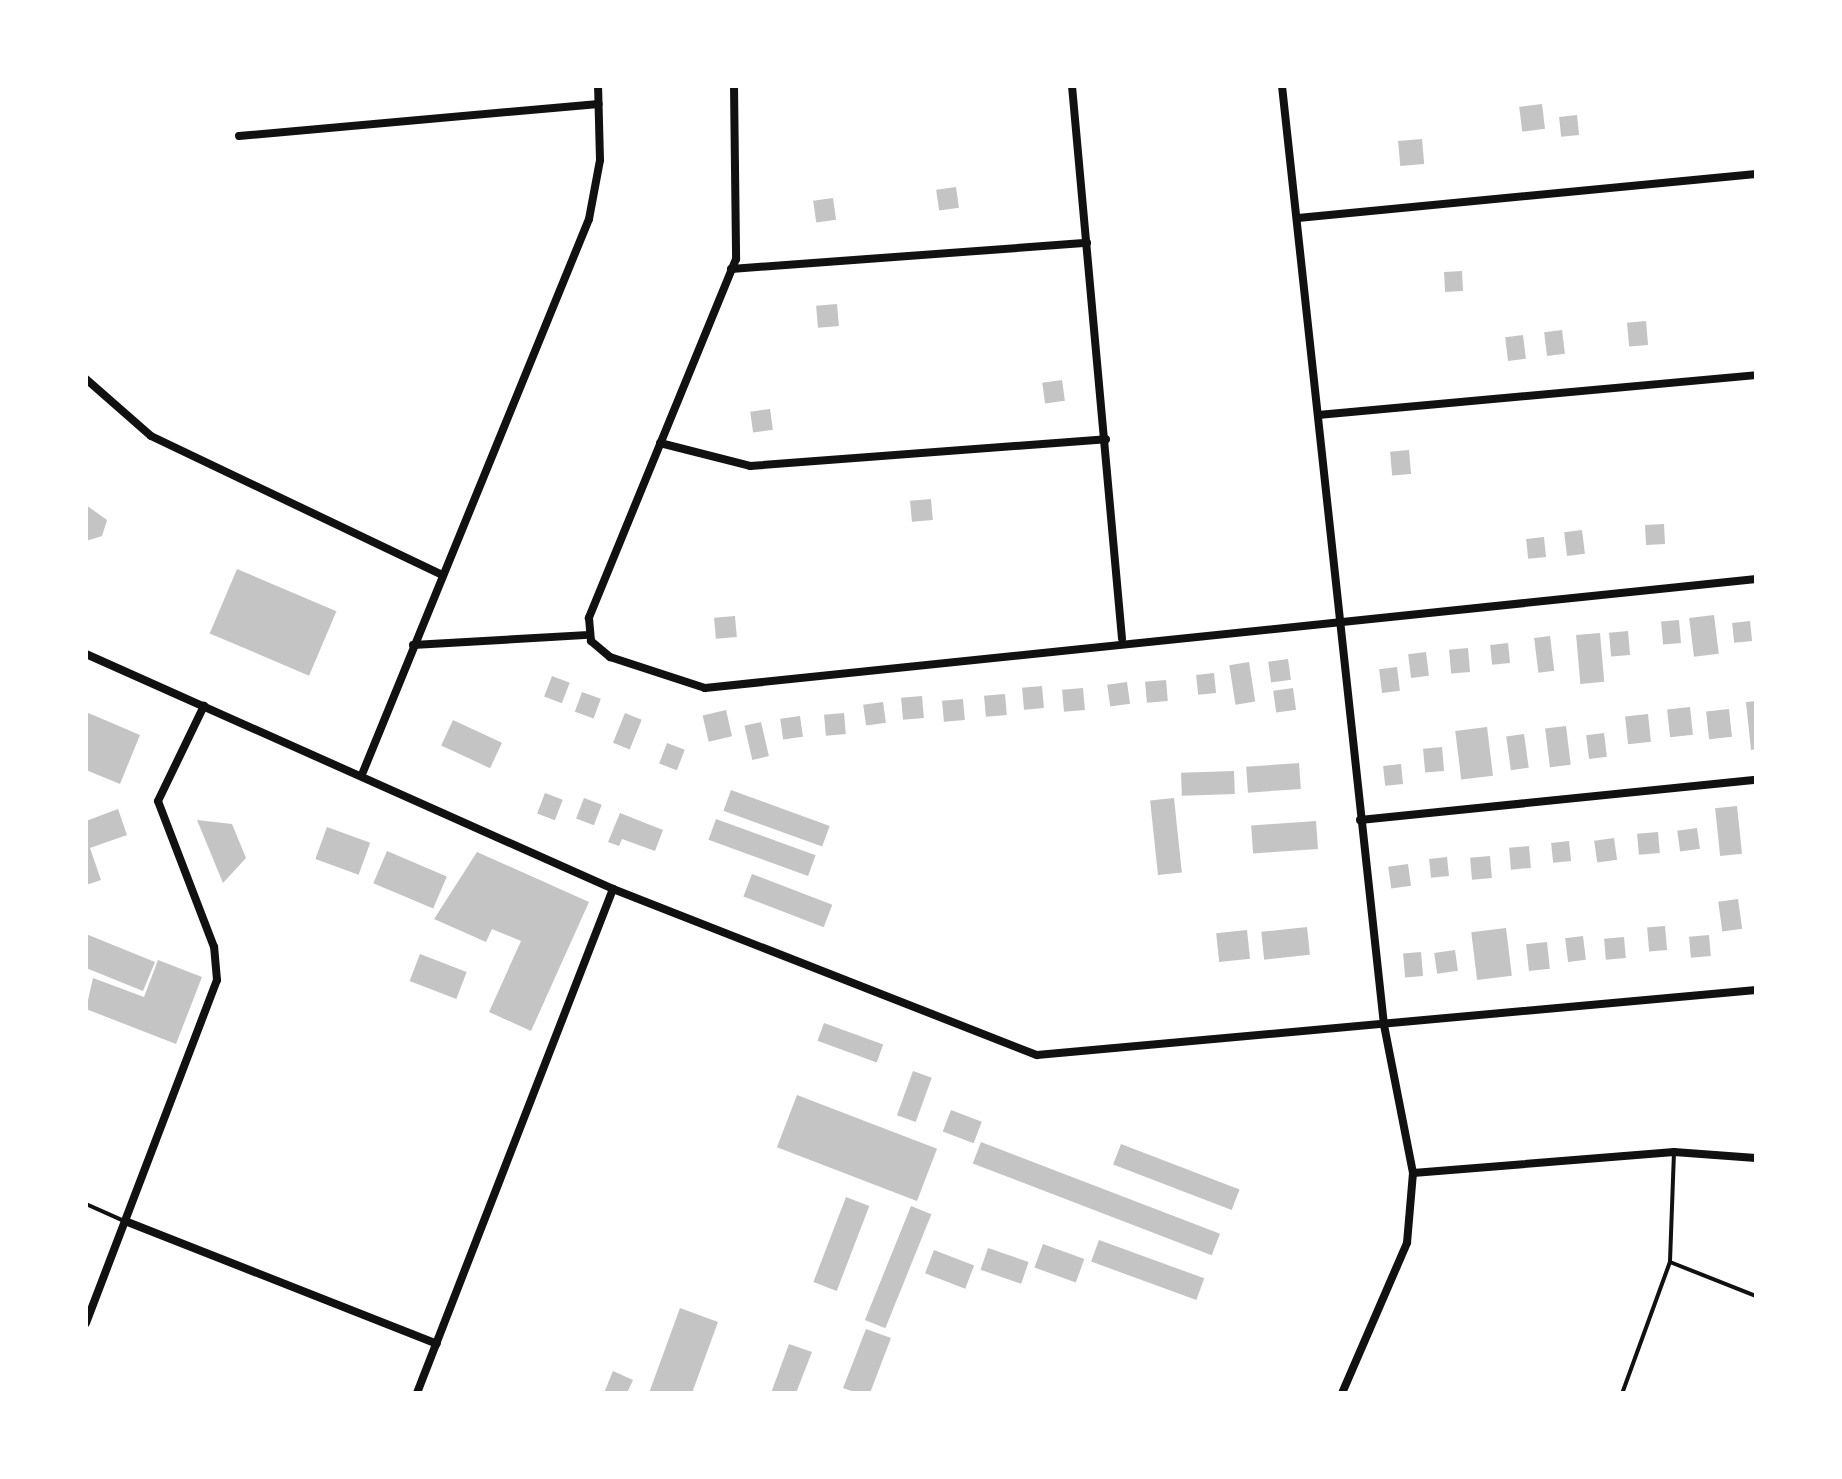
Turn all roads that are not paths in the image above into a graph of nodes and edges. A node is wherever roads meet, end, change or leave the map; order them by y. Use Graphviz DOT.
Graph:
graph roads {
  1 [pos="598,86"];
  2 [pos="734,86"];
  3 [pos="1072,86"];
  4 [pos="1282,86"];
  5 [pos="599,104"];
  6 [pos="239,136"];
  7 [pos="1756,174"];
  8 [pos="1298,218"];
  9 [pos="1087,243"];
  10 [pos="731,269"];
  11 [pos="1756,375"];
  12 [pos="86,379"];
  13 [pos="1318,415"];
  14 [pos="1106,439"];
  15 [pos="660,443"];
  16 [pos="442,575"];
  17 [pos="1756,579"];
  18 [pos="1337,617"];
  19 [pos="589,635"];
  20 [pos="1122,639"];
  21 [pos="413,645"];
  22 [pos="86,654"];
  23 [pos="204,706"];
  24 [pos="363,772"];
  25 [pos="1756,780"];
  26 [pos="1360,820"];
  27 [pos="613,889"];
  28 [pos="1756,990"];
  29 [pos="1384,1025"];
  30 [pos="1674,1152"];
  31 [pos="1756,1158"];
  32 [pos="1413,1173"];
  33 [pos="86,1204"];
  34 [pos="125,1221"];
  35 [pos="1670,1262"];
  36 [pos="1756,1296"];
  37 [pos="86,1323"];
  38 [pos="437,1344"];
  39 [pos="1623,1391"];
  40 [pos="417,1393"];
  41 [pos="1342,1393"];
  1 -- 5 [label="street"];
  2 -- 10 [label="street"];
  3 -- 9 [label="street"];
  4 -- 8 [label="street"];
  5 -- 6 [label="street"];
  5 -- 16 [label="street"];
  7 -- 8 [label="street"];
  8 -- 13 [label="street"];
  9 -- 10 [label="street"];
  9 -- 14 [label="street"];
  10 -- 15 [label="street"];
  11 -- 13 [label="street"];
  12 -- 16 [label="street"];
  13 -- 18 [label="street"];
  14 -- 15 [label="street"];
  14 -- 20 [label="street"];
  15 -- 19 [label="street"];
  16 -- 21 [label="street"];
  17 -- 18 [label="street"];
  18 -- 20 [label="street"];
  18 -- 26 [label="street"];
  19 -- 20 [label="street"];
  19 -- 21 [label="street"];
  21 -- 24 [label="street"];
  22 -- 23 [label="street"];
  23 -- 24 [label="street"];
  23 -- 34 [label="street"];
  24 -- 27 [label="street"];
  25 -- 26 [label="street"];
  26 -- 29 [label="street"];
  27 -- 29 [label="street"];
  27 -- 38 [label="street"];
  28 -- 29 [label="street"];
  29 -- 32 [label="street"];
  30 -- 31 [label="street"];
  30 -- 32 [label="street"];
  30 -- 35 [label="lane"];
  32 -- 41 [label="street"];
  33 -- 34 [label="lane"];
  34 -- 37 [label="street"];
  34 -- 38 [label="street"];
  35 -- 36 [label="lane"];
  35 -- 39 [label="lane"];
  38 -- 40 [label="street"];
}
